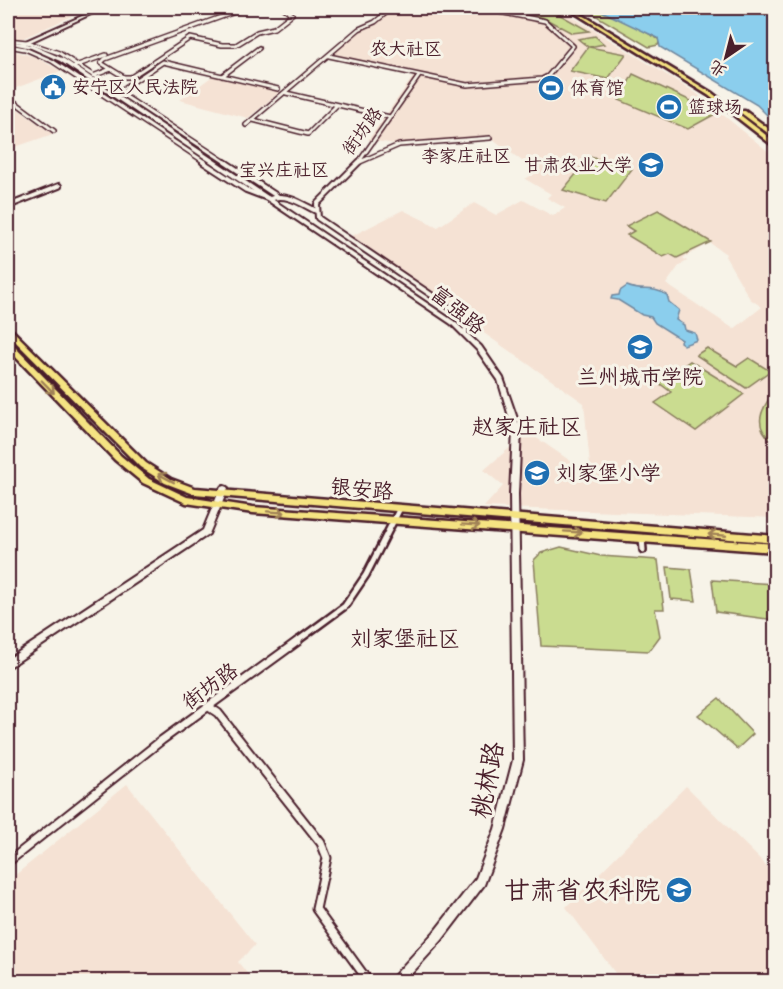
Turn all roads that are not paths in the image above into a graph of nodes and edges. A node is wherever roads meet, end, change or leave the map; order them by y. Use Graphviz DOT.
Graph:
graph roads {
  1 [pos="94,8"];
  2 [pos="102,8"];
  3 [pos="240,8"];
  4 [pos="246,8"];
  5 [pos="284,8"];
  6 [pos="392,8"];
  7 [pos="478,8"];
  8 [pos="569,8"];
  9 [pos="578,8"];
  10 [pos="8,42"];
  11 [pos="21,43"];
  12 [pos="643,47"];
  13 [pos="259,48"];
  14 [pos="636,48"];
  15 [pos="328,56"];
  16 [pos="75,66"];
  17 [pos="111,69"];
  18 [pos="91,76"];
  19 [pos="222,76"];
  20 [pos="419,76"];
  21 [pos="278,89"];
  22 [pos="117,93"];
  23 [pos="286,93"];
  24 [pos="8,97"];
  25 [pos="337,105"];
  26 [pos="390,117"];
  27 [pos="253,120"];
  28 [pos="246,126"];
  29 [pos="54,131"];
  30 [pos="490,138"];
  31 [pos="776,138"];
  32 [pos="776,146"];
  33 [pos="358,163"];
  34 [pos="59,186"];
  35 [pos="277,196"];
  36 [pos="270,198"];
  37 [pos="8,206"];
  38 [pos="316,211"];
  39 [pos="8,330"];
  40 [pos="465,334"];
  41 [pos="8,345"];
  42 [pos="223,492"];
  43 [pos="218,506"];
  44 [pos="399,510"];
  45 [pos="515,517"];
  46 [pos="394,520"];
  47 [pos="514,528"];
  48 [pos="642,538"];
  49 [pos="776,540"];
  50 [pos="776,549"];
  51 [pos="643,550"];
  52 [pos="8,663"];
  53 [pos="209,707"];
  54 [pos="8,862"];
  55 [pos="369,981"];
  56 [pos="396,981"];
  1 -- 11 [label="main road"];
  2 -- 11 [label="main road"];
  3 -- 16 [label="street"];
  4 -- 17 [label="street"];
  5 -- 17 [label="street"];
  6 -- 15 [label="street"];
  7 -- 20 [label="street"];
  8 -- 14 [label="main road"];
  9 -- 12 [label="main road"];
  10 -- 11 [label="main road, 富强路"];
  11 -- 16 [label="main road, 富强路"];
  11 -- 36 [label="street, 富强路"];
  12 -- 14 [label="main road"];
  12 -- 31 [label="main road"];
  13 -- 19 [label="street"];
  14 -- 32 [label="main road"];
  15 -- 20 [label="street"];
  15 -- 23 [label="street"];
  16 -- 18 [label="main road, 富强路"];
  17 -- 18 [label="street"];
  18 -- 22 [label="main road, 富强路"];
  19 -- 21 [label="street"];
  19 -- 22 [label="street"];
  20 -- 26 [label="street, 街坊路"];
  22 -- 35 [label="street, 富强路"];
  22 -- 36 [label="main road, 富强路"];
  23 -- 25 [label="street"];
  23 -- 27 [label="street"];
  24 -- 29 [label="street"];
  25 -- 26 [label="street"];
  25 -- 27 [label="street"];
  26 -- 33 [label="street, 街坊路"];
  27 -- 28 [label="street"];
  30 -- 33 [label="street"];
  33 -- 38 [label="street, 街坊路"];
  34 -- 37 [label="street"];
  35 -- 36 [label="street"];
  35 -- 38 [label="street, 富强路"];
  36 -- 40 [label="main road, 富强路"];
  38 -- 40 [label="street"];
  42 -- 39 [label="main road, 银安路, one-way"];
  40 -- 45 [label="main road, 富强路"];
  41 -- 43 [label="main road, 银安路, one-way"];
  42 -- 43 [label="main road"];
  42 -- 44 [label="main road, 银安路"];
  43 -- 46 [label="main road, 银安路, one-way"];
  43 -- 52 [label="main road"];
  44 -- 45 [label="main road, 银安路"];
  44 -- 46 [label="street, 街坊路"];
  45 -- 47 [label="main road, 桃林路"];
  49 -- 45 [label="main road, 银安路, one-way"];
  46 -- 47 [label="main road, 银安路, one-way"];
  46 -- 53 [label="street, 街坊路"];
  47 -- 48 [label="main road, 银安路, one-way"];
  47 -- 56 [label="main road, 桃林路"];
  48 -- 50 [label="main road, 银安路"];
  48 -- 51 [label="street"];
  53 -- 54 [label="street, 街坊路"];
  53 -- 55 [label="street"];
}
